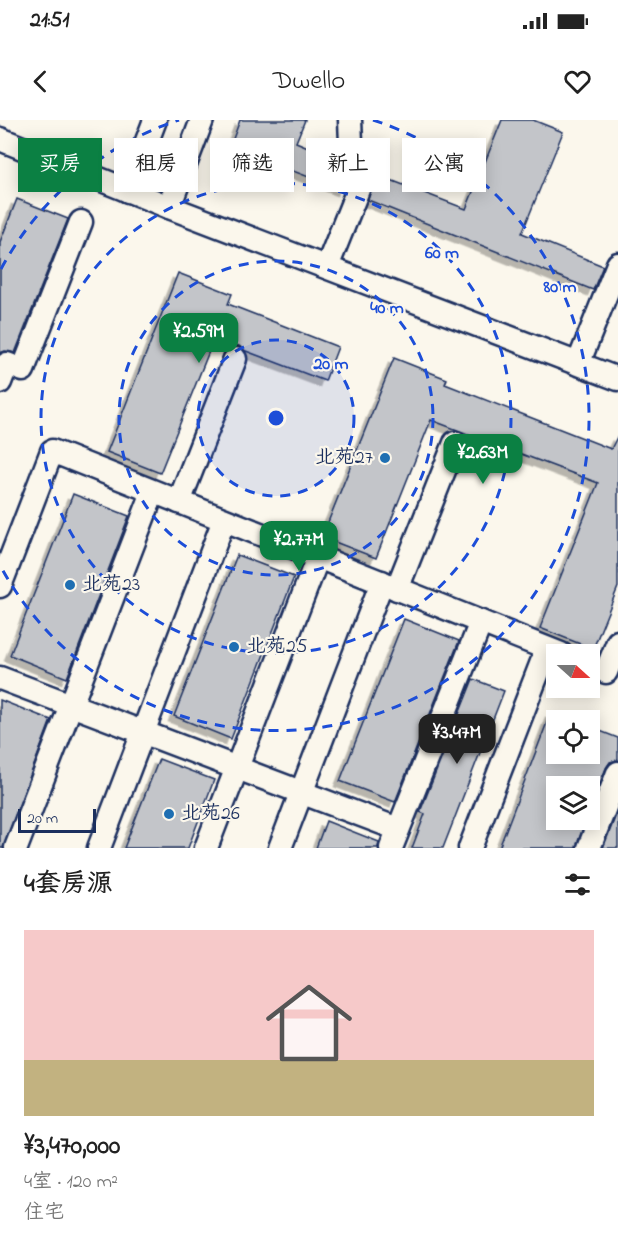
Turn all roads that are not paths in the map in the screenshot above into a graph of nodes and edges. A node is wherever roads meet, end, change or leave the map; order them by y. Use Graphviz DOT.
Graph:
graph roads {
  1 [pos="4,120"];
  2 [pos="155,120"];
  3 [pos="202,120"];
  4 [pos="350,120"];
  5 [pos="0,129"];
  6 [pos="148,138"];
  7 [pos="0,139"];
  8 [pos="114,185"];
  9 [pos="131,192"];
  10 [pos="170,207"];
  11 [pos="81,222"];
  12 [pos="618,264"];
  13 [pos="327,267"];
  14 [pos="235,359"];
  15 [pos="579,364"];
  16 [pos="618,379"];
  17 [pos="0,382"];
  18 [pos="454,443"];
  19 [pos="153,492"];
  20 [pos="178,502"];
  21 [pos="224,520"];
  22 [pos="318,557"];
  23 [pos="2,573"];
  24 [pos="390,586"];
  25 [pos="481,622"];
  26 [pos="618,642"];
  27 [pos="546,648"];
  28 [pos="546,670"];
  29 [pos="604,671"];
  30 [pos="0,678"];
  31 [pos="70,705"];
  32 [pos="142,732"];
  33 [pos="237,768"];
  34 [pos="618,773"];
  35 [pos="302,793"];
  36 [pos="395,839"];
  37 [pos="16,848"];
  38 [pos="99,848"];
  39 [pos="206,848"];
  40 [pos="280,848"];
  41 [pos="470,848"];
  42 [pos="589,848"];
  1 -- 5 [label="street"];
  2 -- 6 [label="street"];
  3 -- 10 [label="street"];
  4 -- 13 [label="street"];
  7 -- 8 [label="street"];
  9 -- 10 [label="street"];
  10 -- 13 [label="street"];
  11 -- 17 [label="street"];
  12 -- 15 [label="street"];
  13 -- 15 [label="street"];
  14 -- 20 [label="street"];
  15 -- 16 [label="street"];
  18 -- 24 [label="street"];
  19 -- 20 [label="street"];
  19 -- 23 [label="street"];
  19 -- 31 [label="street"];
  20 -- 21 [label="street"];
  21 -- 22 [label="street"];
  21 -- 32 [label="street"];
  22 -- 24 [label="street"];
  22 -- 33 [label="street"];
  24 -- 25 [label="street"];
  24 -- 35 [label="street"];
  25 -- 27 [label="street"];
  25 -- 36 [label="street"];
  26 -- 29 [label="street"];
  28 -- 41 [label="street"];
  30 -- 31 [label="street"];
  31 -- 32 [label="street"];
  31 -- 37 [label="street"];
  32 -- 33 [label="street"];
  32 -- 38 [label="street"];
  33 -- 35 [label="street"];
  33 -- 39 [label="street"];
  34 -- 42 [label="street"];
  35 -- 36 [label="street"];
  35 -- 40 [label="street"];
}
